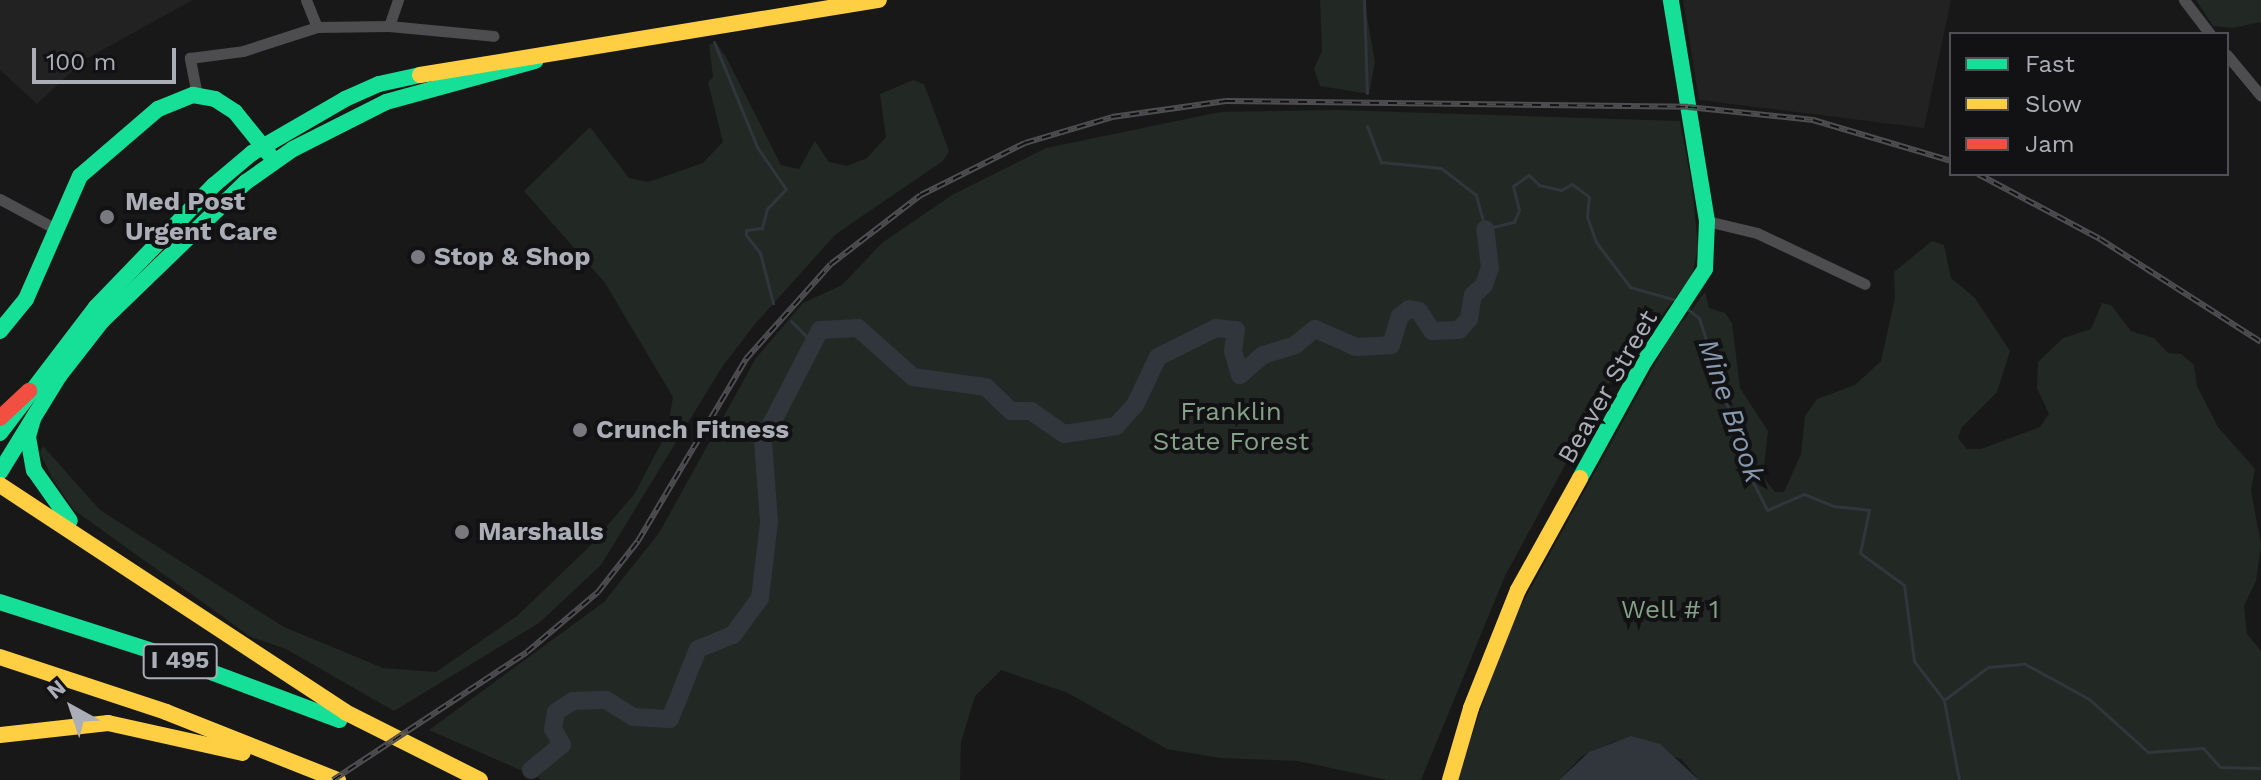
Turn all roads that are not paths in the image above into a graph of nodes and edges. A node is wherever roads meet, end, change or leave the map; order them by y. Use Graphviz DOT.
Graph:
graph roads {
  1 [pos="306,0"];
  2 [pos="398,0"];
  3 [pos="879,0"];
  4 [pos="1671,0"];
  5 [pos="2184,0"];
  6 [pos="389,26"];
  7 [pos="317,27"];
  8 [pos="2208,32"];
  9 [pos="494,36"];
  10 [pos="563,52"];
  11 [pos="2229,57"];
  12 [pos="197,95"];
  13 [pos="2261,96"];
  14 [pos="262,146"];
  15 [pos="275,161"];
  16 [pos="0,199"];
  17 [pos="1707,221"];
  18 [pos="54,228"];
  19 [pos="1865,284"];
  20 [pos="0,331"];
  21 [pos="29,391"];
  22 [pos="0,418"];
  23 [pos="33,419"];
  24 [pos="0,433"];
  25 [pos="0,472"];
  26 [pos="0,485"];
  27 [pos="102,551"];
  28 [pos="0,602"];
  29 [pos="0,657"];
  30 [pos="359,724"];
  31 [pos="0,735"];
  32 [pos="292,763"];
  33 [pos="337,780"];
  34 [pos="480,780"];
  35 [pos="1450,780"];
  1 -- 7 [label="street"];
  2 -- 6 [label="street"];
  3 -- 10 [label="main road"];
  4 -- 17 [label="main road, Beaver Street"];
  5 -- 8 [label="street"];
  6 -- 7 [label="street"];
  6 -- 9 [label="street"];
  7 -- 12 [label="street"];
  10 -- 14 [label="main road"];
  10 -- 15 [label="main road"];
  11 -- 13 [label="street"];
  12 -- 14 [label="main road"];
  12 -- 18 [label="main road"];
  14 -- 15 [label="main road"];
  14 -- 21 [label="main road"];
  15 -- 23 [label="main road"];
  16 -- 18 [label="street"];
  17 -- 19 [label="street"];
  17 -- 35 [label="main road, Beaver Street"];
  18 -- 20 [label="main road"];
  21 -- 22 [label="main road"];
  21 -- 24 [label="main road"];
  23 -- 25 [label="main road"];
  23 -- 27 [label="main road"];
  26 -- 27 [label="main road"];
  27 -- 30 [label="main road"];
  28 -- 30 [label="main road, I 495"];
  29 -- 32 [label="main road, I 495"];
  30 -- 34 [label="main road, I 495"];
  31 -- 32 [label="main road"];
  32 -- 33 [label="main road, I 495"];
}
